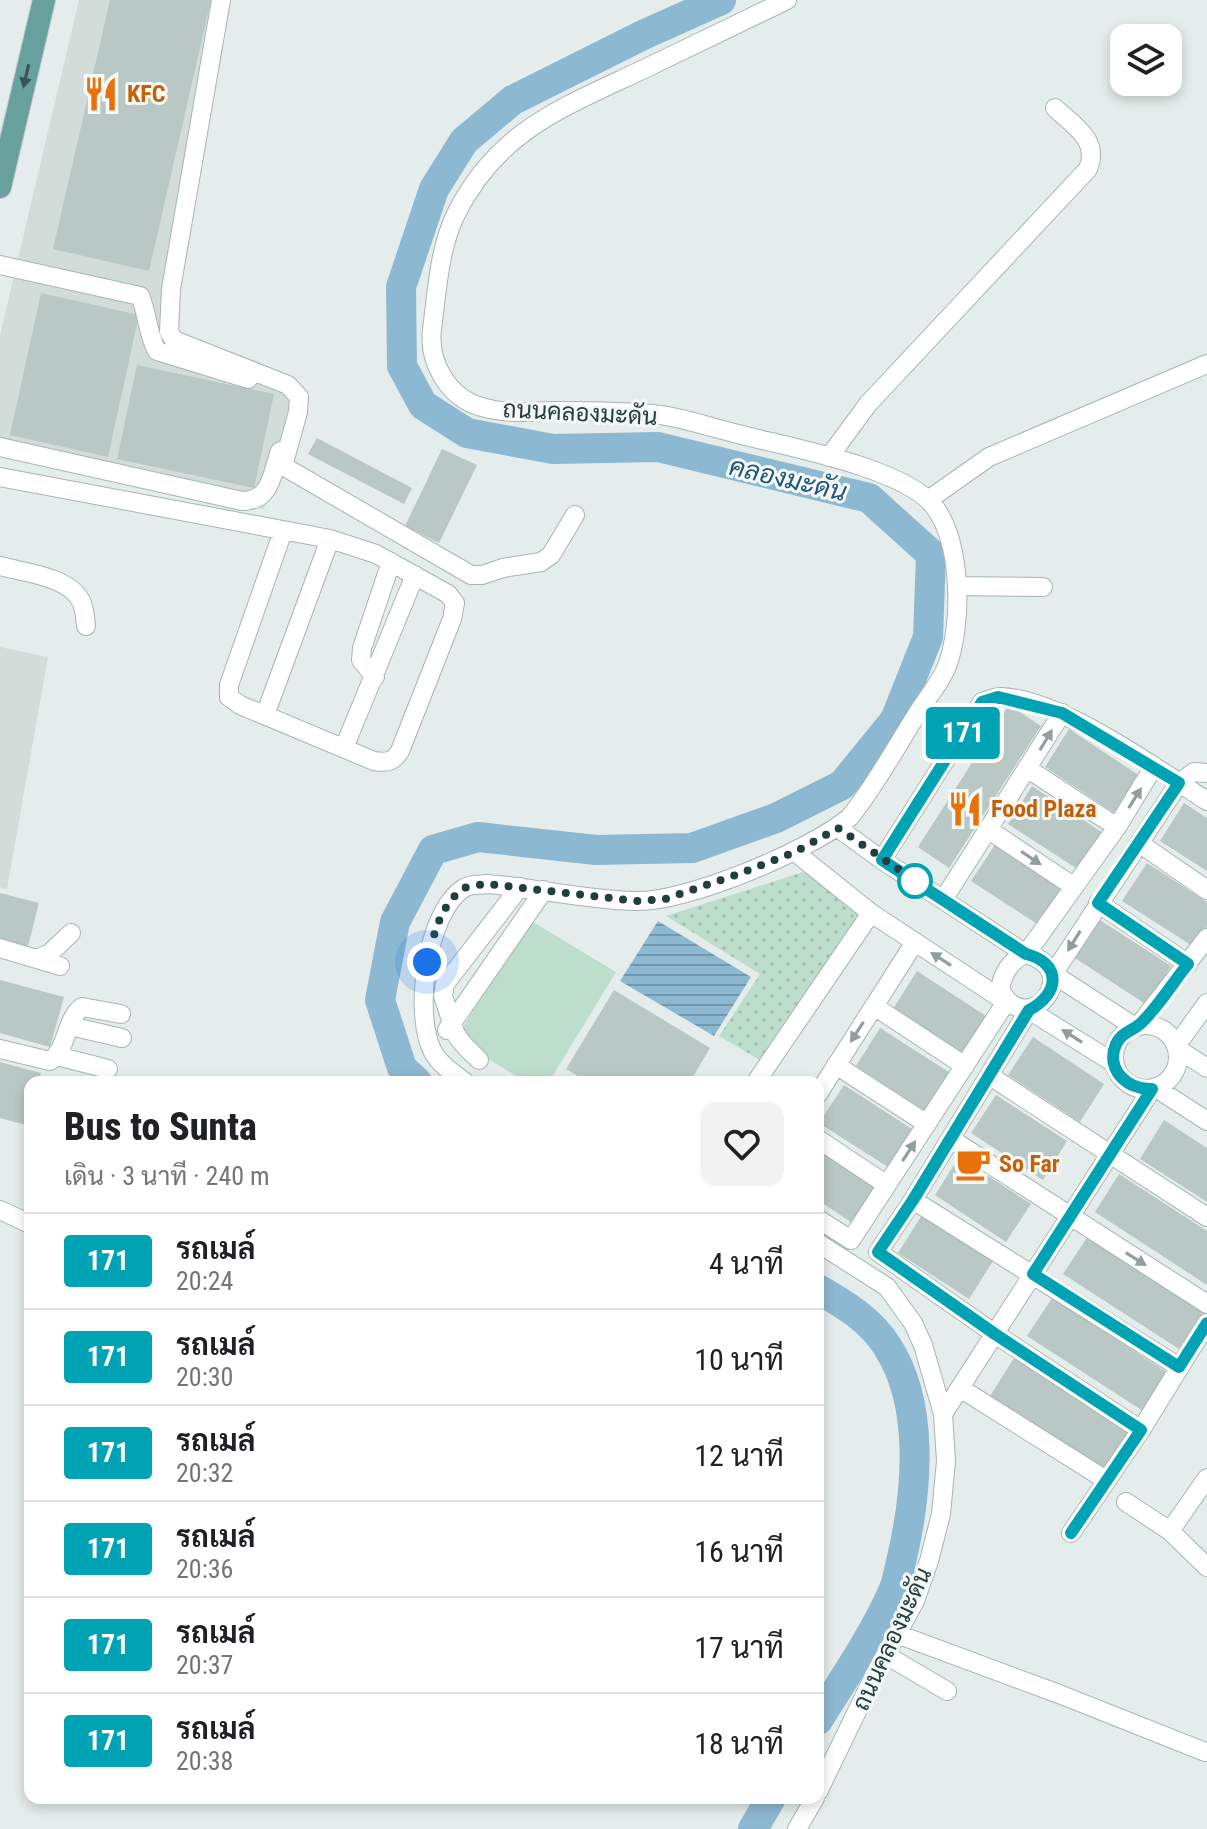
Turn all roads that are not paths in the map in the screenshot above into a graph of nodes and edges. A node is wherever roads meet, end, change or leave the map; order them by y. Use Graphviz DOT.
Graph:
graph roads {
  1 [pos="44,0"];
  2 [pos="221,0"];
  3 [pos="787,0"];
  4 [pos="1055,108"];
  5 [pos="0,187"];
  6 [pos="0,265"];
  7 [pos="1207,364"];
  8 [pos="0,447"];
  9 [pos="829,457"];
  10 [pos="0,477"];
  11 [pos="928,500"];
  12 [pos="575,515"];
  13 [pos="283,531"];
  14 [pos="330,539"];
  15 [pos="391,562"];
  16 [pos="0,566"];
  17 [pos="415,575"];
  18 [pos="958,586"];
  19 [pos="1043,587"];
  20 [pos="86,626"];
  21 [pos="375,677"];
  22 [pos="1062,713"];
  23 [pos="265,715"];
  24 [pos="344,748"];
  25 [pos="1154,766"];
  26 [pos="1028,769"];
  27 [pos="1207,773"];
  28 [pos="1179,783"];
  29 [pos="1207,801"];
  30 [pos="1117,827"];
  31 [pos="838,828"];
  32 [pos="989,830"];
  33 [pos="1139,843"];
  34 [pos="795,852"];
  35 [pos="882,860"];
  36 [pos="1073,886"];
  37 [pos="520,887"];
  38 [pos="544,890"];
  39 [pos="1207,890"];
  40 [pos="943,900"];
  41 [pos="1098,903"];
  42 [pos="871,913"];
  43 [pos="71,933"];
  44 [pos="1207,938"];
  45 [pos="915,942"];
  46 [pos="0,948"];
  47 [pos="1026,954"];
  48 [pos="37,959"];
  49 [pos="1188,964"];
  50 [pos="60,966"];
  51 [pos="1053,974"];
  52 [pos="1006,1002"];
  53 [pos="1207,1003"];
  54 [pos="874,1006"];
  55 [pos="1029,1010"];
  56 [pos="121,1014"];
  57 [pos="452,1023"];
  58 [pos="70,1026"];
  59 [pos="1137,1026"];
  60 [pos="122,1038"];
  61 [pos="1177,1048"];
  62 [pos="0,1049"];
  63 [pos="433,1053"];
  64 [pos="57,1056"];
  65 [pos="479,1060"];
  66 [pos="1114,1063"];
  67 [pos="836,1065"];
  68 [pos="965,1066"];
  69 [pos="1207,1068"];
  70 [pos="108,1069"];
  71 [pos="458,1076"];
  72 [pos="760,1076"];
  73 [pos="990,1076"];
  74 [pos="824,1084"];
  75 [pos="1154,1089"];
  76 [pos="1207,1121"];
  77 [pos="927,1124"];
  78 [pos="951,1139"];
  79 [pos="824,1143"];
  80 [pos="1111,1154"];
  81 [pos="887,1185"];
  82 [pos="913,1200"];
  83 [pos="0,1210"];
  84 [pos="1070,1217"];
  85 [pos="1207,1217"];
  86 [pos="24,1221"];
  87 [pos="824,1223"];
  88 [pos="824,1247"];
  89 [pos="1033,1274"];
  90 [pos="1207,1304"];
  91 [pos="1207,1323"];
  92 [pos="995,1334"];
  93 [pos="1179,1367"];
  94 [pos="960,1388"];
  95 [pos="943,1414"];
  96 [pos="1141,1430"];
  97 [pos="1207,1478"];
  98 [pos="1106,1480"];
  99 [pos="1126,1502"];
  100 [pos="1170,1531"];
  101 [pos="1071,1533"];
  102 [pos="1207,1567"];
  103 [pos="897,1634"];
  104 [pos="886,1655"];
  105 [pos="947,1691"];
  106 [pos="1205,1752"];
  107 [pos="824,1780"];
  108 [pos="812,1804"];
  109 [pos="797,1829"];
  1 -- 5 [label="main road, one-way"];
  2 -- 12 [label="street"];
  3 -- 9 [label="street, ถนนคลองมะดัน"];
  4 -- 9 [label="street"];
  6 -- 8 [label="street"];
  7 -- 11 [label="street"];
  9 -- 11 [label="street, ถนนคลองมะดัน"];
  10 -- 13 [label="street"];
  11 -- 18 [label="street, ถนนคลองมะดัน"];
  13 -- 14 [label="street"];
  13 -- 23 [label="street"];
  14 -- 15 [label="street"];
  14 -- 23 [label="street"];
  15 -- 17 [label="street"];
  15 -- 21 [label="street"];
  16 -- 20 [label="street"];
  17 -- 21 [label="street"];
  17 -- 24 [label="street"];
  18 -- 19 [label="street"];
  18 -- 31 [label="street, ถนนคลองมะดัน"];
  21 -- 24 [label="street"];
  22 -- 25 [label="street"];
  26 -- 22 [label="street, one-way"];
  22 -- 35 [label="street"];
  23 -- 24 [label="street"];
  25 -- 28 [label="street"];
  30 -- 25 [label="street, one-way"];
  26 -- 30 [label="street"];
  26 -- 32 [label="street"];
  27 -- 28 [label="street"];
  28 -- 29 [label="street"];
  28 -- 33 [label="street"];
  30 -- 36 [label="street"];
  31 -- 34 [label="street, ถนนคลองมะดัน"];
  31 -- 35 [label="street"];
  32 -- 36 [label="street, one-way"];
  32 -- 40 [label="street"];
  33 -- 39 [label="street"];
  33 -- 41 [label="street"];
  34 -- 38 [label="street, ถนนคลองมะดัน"];
  34 -- 42 [label="street"];
  35 -- 40 [label="street"];
  36 -- 47 [label="street"];
  37 -- 38 [label="street, ถนนคลองมะดัน"];
  37 -- 57 [label="street"];
  37 -- 63 [label="street, ถนนคลองมะดัน"];
  38 -- 57 [label="street"];
  40 -- 47 [label="street"];
  41 -- 49 [label="street"];
  41 -- 51 [label="street, one-way"];
  42 -- 45 [label="street"];
  42 -- 72 [label="street"];
  43 -- 48 [label="street"];
  44 -- 49 [label="street"];
  52 -- 45 [label="street, one-way"];
  45 -- 54 [label="street"];
  46 -- 48 [label="street"];
  47 -- 51 [label="street"];
  47 -- 52 [label="street"];
  48 -- 50 [label="street"];
  49 -- 59 [label="street"];
  51 -- 55 [label="street"];
  51 -- 59 [label="street"];
  52 -- 55 [label="street"];
  52 -- 68 [label="street"];
  53 -- 61 [label="street"];
  54 -- 67 [label="street, one-way"];
  54 -- 68 [label="street"];
  66 -- 55 [label="street, one-way"];
  55 -- 73 [label="street"];
  56 -- 58 [label="street"];
  57 -- 63 [label="street"];
  57 -- 65 [label="street"];
  58 -- 60 [label="street"];
  58 -- 64 [label="street"];
  59 -- 61 [label="street"];
  59 -- 66 [label="street"];
  61 -- 69 [label="street"];
  61 -- 75 [label="street"];
  62 -- 64 [label="street"];
  63 -- 71 [label="street"];
  64 -- 70 [label="street"];
  66 -- 75 [label="street"];
  67 -- 74 [label="street"];
  67 -- 77 [label="street"];
  68 -- 77 [label="street"];
  73 -- 78 [label="street"];
  73 -- 80 [label="street"];
  75 -- 76 [label="street"];
  75 -- 80 [label="street"];
  81 -- 77 [label="street, one-way"];
  78 -- 82 [label="street"];
  78 -- 84 [label="street"];
  79 -- 81 [label="street"];
  80 -- 84 [label="street"];
  80 -- 85 [label="street"];
  81 -- 87 [label="street"];
  82 -- 89 [label="street"];
  82 -- 92 [label="street"];
  83 -- 86 [label="street"];
  84 -- 89 [label="street"];
  84 -- 90 [label="street, one-way"];
  88 -- 95 [label="street, ถนนคลองมะดัน"];
  89 -- 92 [label="street"];
  89 -- 93 [label="street"];
  91 -- 93 [label="street"];
  92 -- 94 [label="street"];
  92 -- 96 [label="street"];
  93 -- 96 [label="street"];
  94 -- 95 [label="street"];
  94 -- 98 [label="street"];
  95 -- 103 [label="street, ถนนคลองมะดัน"];
  96 -- 98 [label="street"];
  97 -- 100 [label="street"];
  98 -- 101 [label="street"];
  99 -- 100 [label="street"];
  100 -- 102 [label="street"];
  103 -- 104 [label="street, ถนนคลองมะดัน"];
  103 -- 106 [label="street"];
  104 -- 105 [label="street"];
  104 -- 107 [label="street, ถนนคลองมะดัน"];
  108 -- 109 [label="street"];
}
